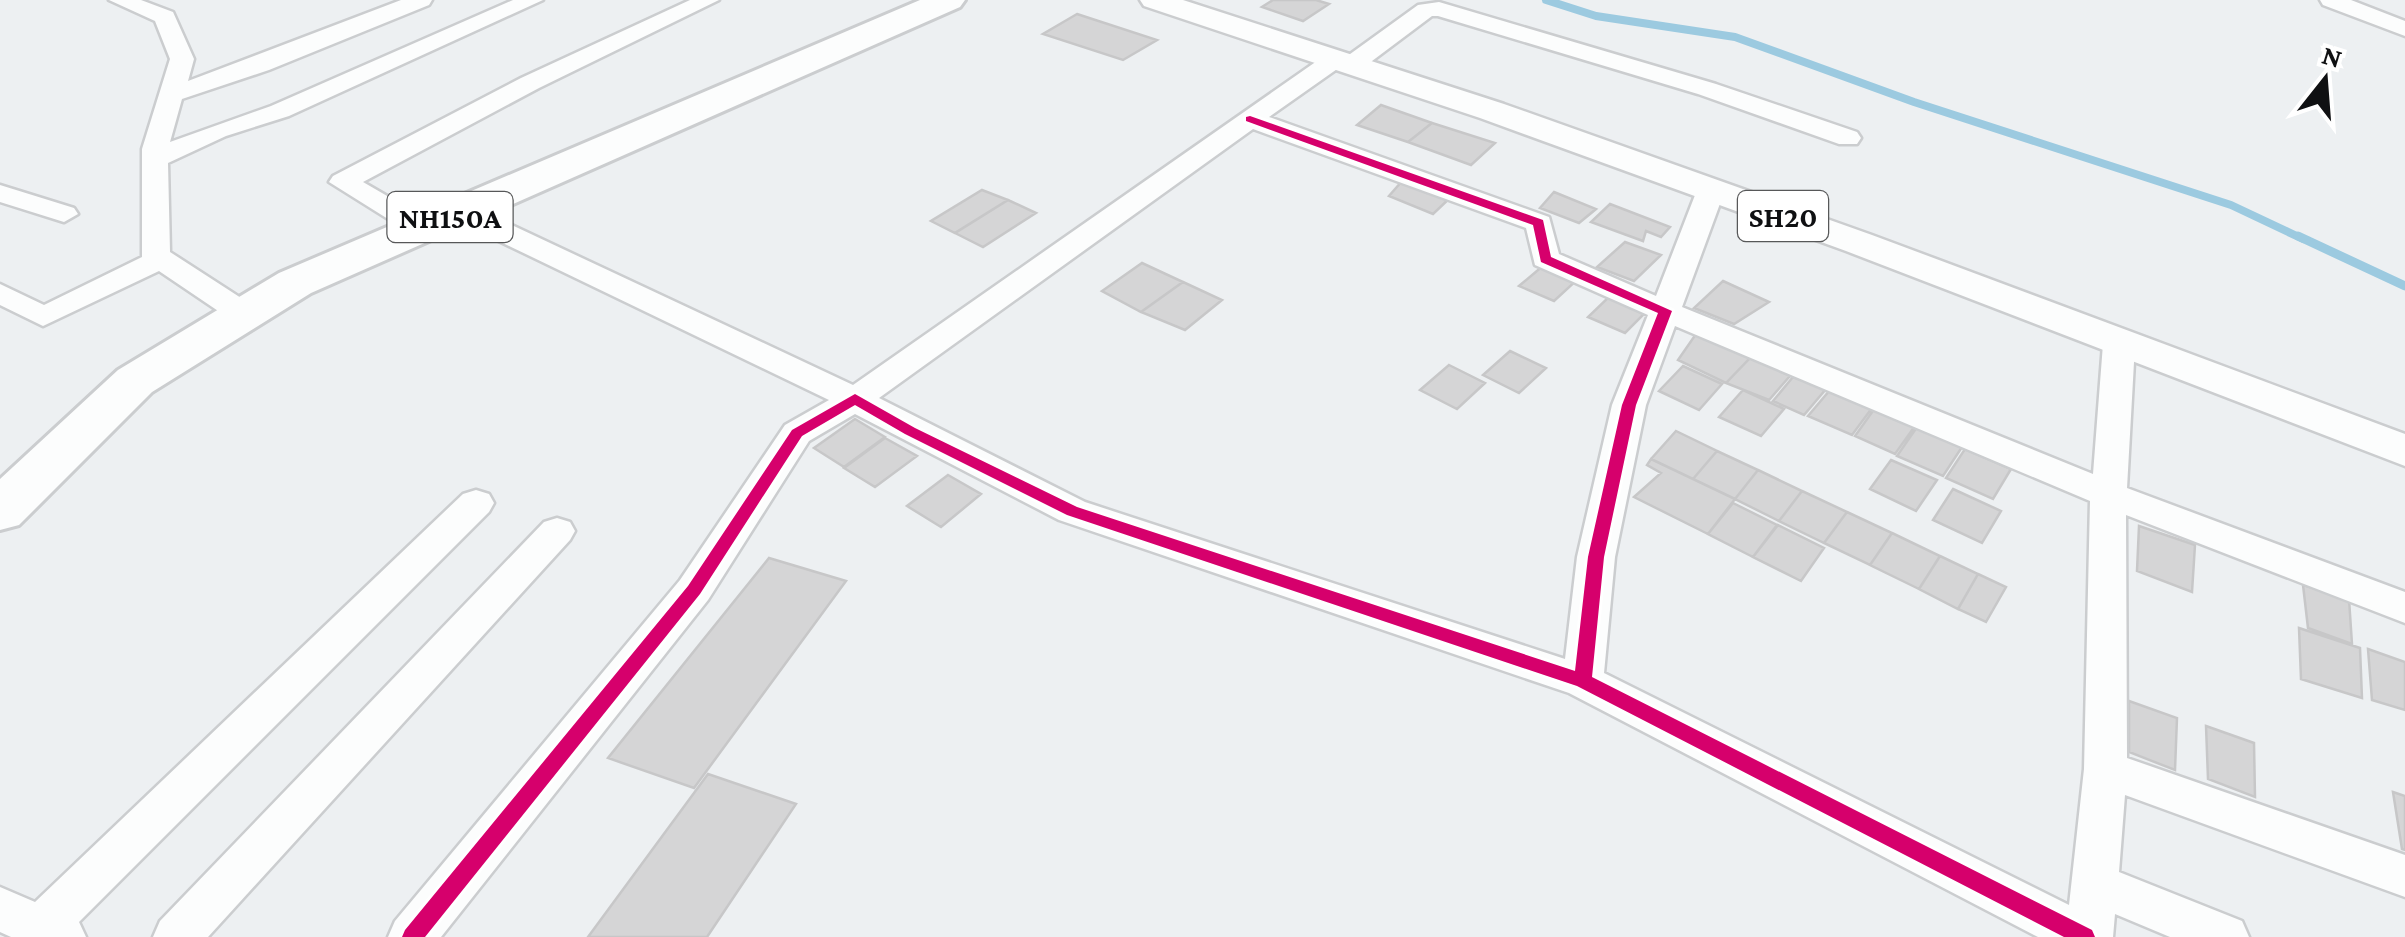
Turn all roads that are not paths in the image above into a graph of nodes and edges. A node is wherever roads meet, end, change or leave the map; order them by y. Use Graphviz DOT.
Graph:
graph roads {
  1 [pos="120,0"];
  2 [pos="421,0"];
  3 [pos="532,0"];
  4 [pos="708,0"];
  5 [pos="948,0"];
  6 [pos="1154,0"];
  7 [pos="2332,0"];
  8 [pos="2405,29"];
  9 [pos="1343,62"];
  10 [pos="171,95"];
  11 [pos="1250,119"];
  12 [pos="1848,138"];
  13 [pos="155,160"];
  14 [pos="1711,190"];
  15 [pos="0,193"];
  16 [pos="462,212"];
  17 [pos="64,214"];
  18 [pos="422,228"];
  19 [pos="161,259"];
  20 [pos="0,293"];
  21 [pos="1665,311"];
  22 [pos="244,314"];
  23 [pos="2119,344"];
  24 [pos="855,400"];
  25 [pos="2405,451"];
  26 [pos="2109,495"];
  27 [pos="476,503"];
  28 [pos="0,511"];
  29 [pos="557,531"];
  30 [pos="2405,608"];
  31 [pos="1583,681"];
  32 [pos="2106,769"];
  33 [pos="2405,876"];
  34 [pos="2095,884"];
  35 [pos="34,925"];
  36 [pos="177,937"];
  37 [pos="412,937"];
  38 [pos="2087,937"];
  39 [pos="2225,937"];
  1 -- 10 [label="street"];
  2 -- 10 [label="street"];
  3 -- 13 [label="street"];
  4 -- 18 [label="street"];
  5 -- 16 [label="highway, NH150A"];
  6 -- 9 [label="main road, SH20"];
  7 -- 8 [label="street"];
  9 -- 11 [label="street"];
  9 -- 12 [label="street"];
  9 -- 14 [label="main road, SH20"];
  10 -- 13 [label="street"];
  11 -- 21 [label="street"];
  11 -- 24 [label="street"];
  13 -- 19 [label="street"];
  14 -- 21 [label="street"];
  14 -- 23 [label="main road, SH20"];
  15 -- 17 [label="street"];
  16 -- 18 [label="highway, NH150A"];
  16 -- 24 [label="street"];
  18 -- 22 [label="highway, NH150A"];
  19 -- 20 [label="street"];
  19 -- 22 [label="street"];
  21 -- 26 [label="street"];
  21 -- 31 [label="street"];
  22 -- 28 [label="highway, NH150A"];
  23 -- 25 [label="main road, SH20"];
  23 -- 26 [label="street"];
  24 -- 31 [label="street"];
  24 -- 37 [label="street"];
  26 -- 30 [label="street"];
  26 -- 32 [label="street"];
  27 -- 35 [label="street"];
  29 -- 36 [label="street"];
  31 -- 38 [label="street"];
  32 -- 33 [label="street"];
  32 -- 34 [label="street"];
  34 -- 38 [label="street"];
  34 -- 39 [label="street"];
}
